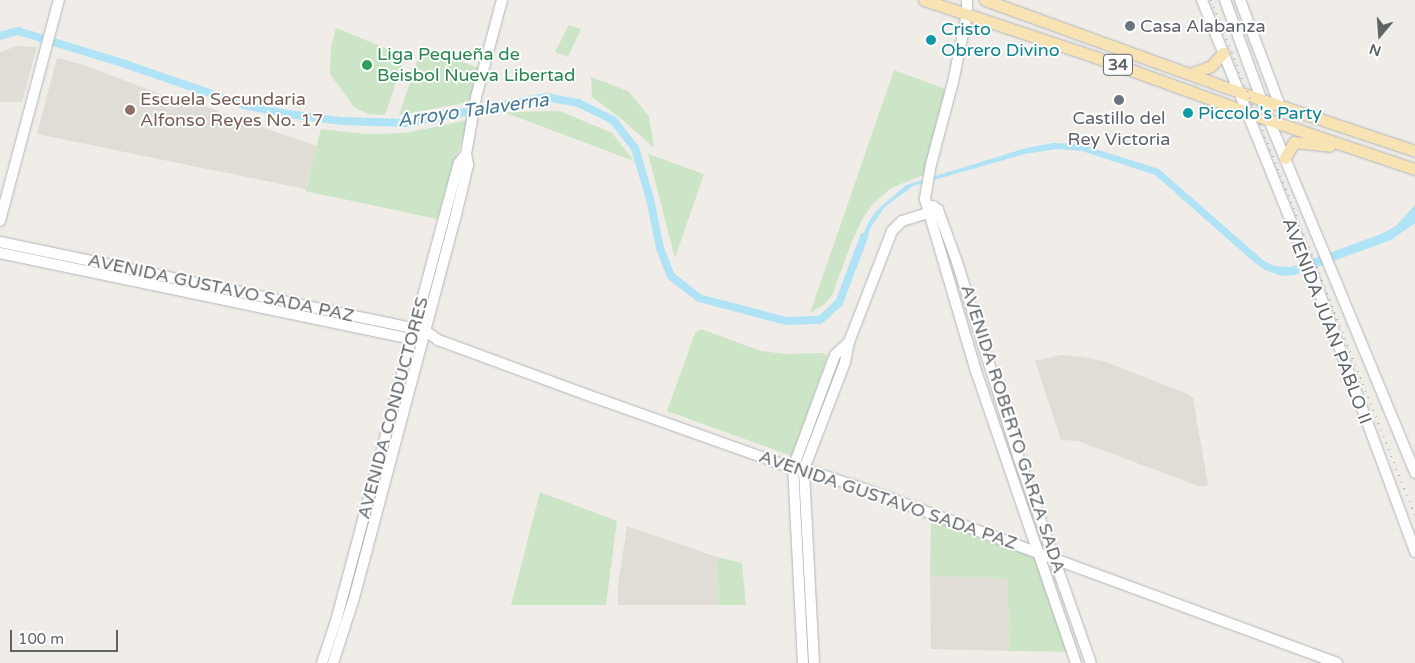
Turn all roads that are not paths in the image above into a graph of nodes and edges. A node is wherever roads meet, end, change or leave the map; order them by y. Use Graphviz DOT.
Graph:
graph roads {
  1 [pos="59,0"];
  2 [pos="502,0"];
  3 [pos="924,0"];
  4 [pos="967,0"];
  5 [pos="985,0"];
  6 [pos="1202,0"];
  7 [pos="1225,0"];
  8 [pos="1240,0"];
  9 [pos="967,14"];
  10 [pos="1233,21"];
  11 [pos="1223,53"];
  12 [pos="1192,73"];
  13 [pos="1237,91"];
  14 [pos="1262,99"];
  15 [pos="1280,106"];
  16 [pos="1245,111"];
  17 [pos="1269,120"];
  18 [pos="467,148"];
  19 [pos="1415,150"];
  20 [pos="1369,153"];
  21 [pos="1285,158"];
  22 [pos="1415,170"];
  23 [pos="933,212"];
  24 [pos="0,221"];
  25 [pos="0,242"];
  26 [pos="0,253"];
  27 [pos="415,328"];
  28 [pos="420,337"];
  29 [pos="849,342"];
  30 [pos="793,468"];
  31 [pos="804,469"];
  32 [pos="1415,474"];
  33 [pos="1415,552"];
  34 [pos="1038,553"];
  35 [pos="1056,561"];
  36 [pos="322,663"];
  37 [pos="333,663"];
  38 [pos="803,663"];
  39 [pos="814,663"];
  40 [pos="1076,663"];
  41 [pos="1091,663"];
  42 [pos="1337,663"];
  1 -- 24 [label="street"];
  2 -- 18 [label="street"];
  3 -- 9 [label="main road, 34"];
  4 -- 9 [label="street, AVENIDA ROBERTO GARZA SADA"];
  5 -- 12 [label="main road, 34"];
  6 -- 11 [label="street, AVENIDA JUAN PABLO II"];
  7 -- 10 [label="street, AVENIDA JUAN PABLO II"];
  8 -- 10 [label="street"];
  8 -- 15 [label="street"];
  9 -- 16 [label="main road, 34"];
  9 -- 23 [label="street, AVENIDA ROBERTO GARZA SADA"];
  10 -- 14 [label="street, AVENIDA JUAN PABLO II"];
  11 -- 12 [label="main road"];
  11 -- 13 [label="street, AVENIDA JUAN PABLO II"];
  12 -- 13 [label="main road, 34"];
  13 -- 14 [label="main road, 34"];
  13 -- 16 [label="street, AVENIDA JUAN PABLO II"];
  14 -- 15 [label="main road, 34"];
  14 -- 17 [label="street, AVENIDA JUAN PABLO II"];
  15 -- 19 [label="main road, 34"];
  16 -- 17 [label="main road, 34"];
  16 -- 33 [label="street, AVENIDA JUAN PABLO II"];
  17 -- 20 [label="main road, 34"];
  17 -- 21 [label="street, AVENIDA JUAN PABLO II"];
  18 -- 27 [label="street, AVENIDA CONDUCTORES"];
  18 -- 28 [label="street, AVENIDA CONDUCTORES"];
  20 -- 21 [label="main road"];
  20 -- 22 [label="main road, 34"];
  21 -- 32 [label="street, AVENIDA JUAN PABLO II"];
  23 -- 29 [label="street"];
  23 -- 34 [label="street, AVENIDA ROBERTO GARZA SADA"];
  23 -- 35 [label="street, AVENIDA ROBERTO GARZA SADA"];
  25 -- 27 [label="street, AVENIDA GUSTAVO SADA PAZ"];
  26 -- 28 [label="street, AVENIDA GUSTAVO SADA PAZ"];
  27 -- 28 [label="street, AVENIDA GUSTAVO SADA PAZ"];
  28 -- 30 [label="street, AVENIDA GUSTAVO SADA PAZ"];
  28 -- 36 [label="street, AVENIDA CONDUCTORES"];
  28 -- 37 [label="street, AVENIDA CONDUCTORES"];
  29 -- 30 [label="street"];
  29 -- 31 [label="street"];
  30 -- 31 [label="street, AVENIDA GUSTAVO SADA PAZ"];
  30 -- 38 [label="street"];
  31 -- 34 [label="street, AVENIDA GUSTAVO SADA PAZ"];
  31 -- 39 [label="street"];
  34 -- 35 [label="street, AVENIDA GUSTAVO SADA PAZ"];
  34 -- 40 [label="street, AVENIDA ROBERTO GARZA SADA"];
  35 -- 41 [label="street, AVENIDA ROBERTO GARZA SADA"];
  35 -- 42 [label="street, AVENIDA GUSTAVO SADA PAZ"];
}
